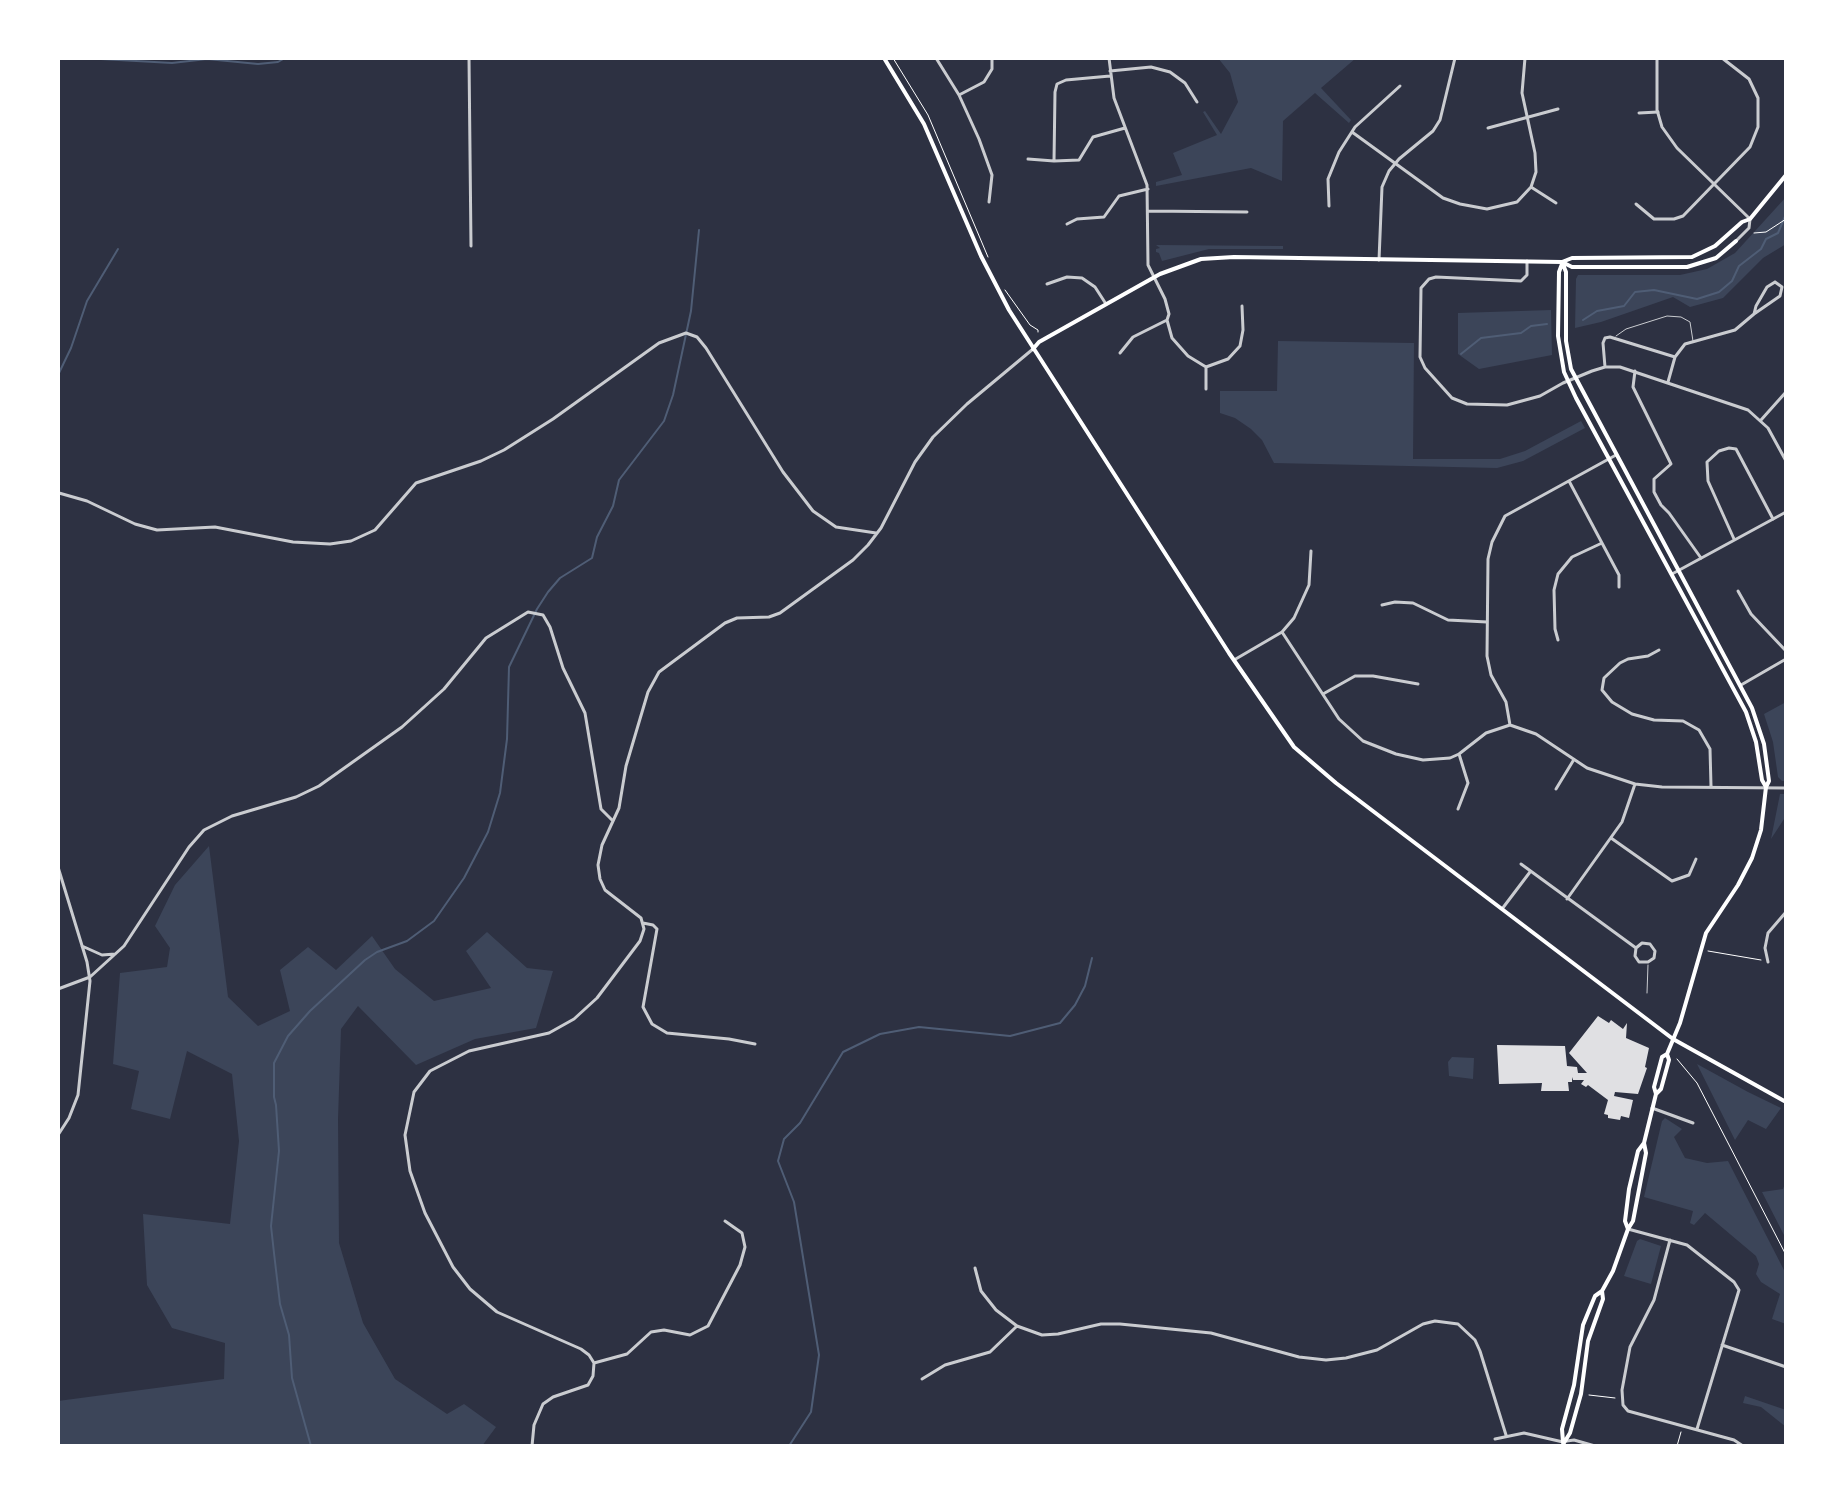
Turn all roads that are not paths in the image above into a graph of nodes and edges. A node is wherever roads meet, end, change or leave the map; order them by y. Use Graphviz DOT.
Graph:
graph roads {
  1 [pos="469,58"];
  2 [pos="884,58"];
  3 [pos="936,58"];
  4 [pos="992,58"];
  5 [pos="1109,58"];
  6 [pos="1455,58"];
  7 [pos="1525,58"];
  8 [pos="1657,58"];
  9 [pos="1722,58"];
  10 [pos="1110,73"];
  11 [pos="1400,86"];
  12 [pos="959,95"];
  13 [pos="1197,102"];
  14 [pos="1558,109"];
  15 [pos="1658,112"];
  16 [pos="1639,113"];
  17 [pos="1526,118"];
  18 [pos="1125,128"];
  19 [pos="1488,128"];
  20 [pos="1352,132"];
  21 [pos="1028,159"];
  22 [pos="1054,161"];
  23 [pos="1394,165"];
  24 [pos="1786,175"];
  25 [pos="1715,185"];
  26 [pos="1531,187"];
  27 [pos="1148,189"];
  28 [pos="989,202"];
  29 [pos="1556,203"];
  30 [pos="1636,204"];
  31 [pos="1329,206"];
  32 [pos="1148,211"];
  33 [pos="1247,212"];
  34 [pos="1750,219"];
  35 [pos="1067,224"];
  36 [pos="1736,241"];
  37 [pos="471,246"];
  38 [pos="1379,260"];
  39 [pos="1527,261"];
  40 [pos="1562,262"];
  41 [pos="1154,278"];
  42 [pos="1047,284"];
  43 [pos="1106,304"];
  44 [pos="1242,306"];
  45 [pos="1754,314"];
  46 [pos="1167,320"];
  47 [pos="1614,337"];
  48 [pos="1693,341"];
  49 [pos="1033,349"];
  50 [pos="1120,353"];
  51 [pos="1675,357"];
  52 [pos="1206,367"];
  53 [pos="1605,367"];
  54 [pos="1635,371"];
  55 [pos="1575,378"];
  56 [pos="1568,381"];
  57 [pos="1668,382"];
  58 [pos="1206,389"];
  59 [pos="1786,392"];
  60 [pos="58,415"];
  61 [pos="1761,420"];
  62 [pos="1616,455"];
  63 [pos="1609,459"];
  64 [pos="1786,461"];
  65 [pos="1569,481"];
  66 [pos="59,493"];
  67 [pos="1786,512"];
  68 [pos="58,514"];
  69 [pos="1773,519"];
  70 [pos="877,533"];
  71 [pos="1735,540"];
  72 [pos="1602,543"];
  73 [pos="1311,551"];
  74 [pos="1701,558"];
  75 [pos="1678,570"];
  76 [pos="1672,574"];
  77 [pos="1619,587"];
  78 [pos="1738,591"];
  79 [pos="1382,605"];
  80 [pos="1487,622"];
  81 [pos="1282,632"];
  82 [pos="1558,640"];
  83 [pos="1659,650"];
  84 [pos="1786,651"];
  85 [pos="1786,659"];
  86 [pos="1234,660"];
  87 [pos="1418,684"];
  88 [pos="1741,685"];
  89 [pos="1323,694"];
  90 [pos="1510,725"];
  91 [pos="1459,754"];
  92 [pos="1573,761"];
  93 [pos="1635,784"];
  94 [pos="1711,786"];
  95 [pos="1766,787"];
  96 [pos="1786,788"];
  97 [pos="1556,789"];
  98 [pos="1458,809"];
  99 [pos="613,821"];
  100 [pos="1611,838"];
  101 [pos="1696,859"];
  102 [pos="1521,864"];
  103 [pos="58,867"];
  104 [pos="1530,872"];
  105 [pos="1567,899"];
  106 [pos="1502,909"];
  107 [pos="1786,912"];
  108 [pos="643,923"];
  109 [pos="82,946"];
  110 [pos="1636,948"];
  111 [pos="115,954"];
  112 [pos="1648,962"];
  113 [pos="1768,962"];
  114 [pos="90,977"];
  115 [pos="58,989"];
  116 [pos="1647,993"];
  117 [pos="1673,1039"];
  118 [pos="755,1044"];
  119 [pos="1786,1102"];
  120 [pos="1652,1108"];
  121 [pos="1693,1123"];
  122 [pos="58,1135"];
  123 [pos="725,1221"];
  124 [pos="1628,1229"];
  125 [pos="1670,1240"];
  126 [pos="975,1268"];
  127 [pos="1602,1291"];
  128 [pos="1017,1326"];
  129 [pos="1722,1345"];
  130 [pos="594,1363"];
  131 [pos="1786,1367"];
  132 [pos="922,1379"];
  133 [pos="1696,1430"];
  134 [pos="1506,1435"];
  135 [pos="1495,1439"];
  136 [pos="1562,1444"];
  137 [pos="532,1446"];
  138 [pos="1569,1446"];
  139 [pos="1595,1446"];
  140 [pos="1743,1446"];
  1 -- 37 [label="street"];
  2 -- 49 [label="main road"];
  3 -- 12 [label="street"];
  4 -- 12 [label="street"];
  5 -- 10 [label="street"];
  6 -- 23 [label="street"];
  7 -- 17 [label="street"];
  8 -- 15 [label="street"];
  9 -- 25 [label="street"];
  10 -- 13 [label="street"];
  10 -- 18 [label="street"];
  10 -- 22 [label="street"];
  11 -- 20 [label="street"];
  12 -- 28 [label="street"];
  14 -- 17 [label="street"];
  15 -- 16 [label="street"];
  15 -- 25 [label="street"];
  17 -- 19 [label="street"];
  17 -- 26 [label="street"];
  18 -- 22 [label="street"];
  18 -- 27 [label="street"];
  20 -- 23 [label="street"];
  20 -- 31 [label="street"];
  21 -- 22 [label="street"];
  23 -- 26 [label="street"];
  23 -- 38 [label="street"];
  24 -- 34 [label="main road"];
  25 -- 30 [label="street"];
  25 -- 34 [label="street"];
  26 -- 29 [label="street"];
  27 -- 32 [label="street"];
  27 -- 35 [label="street"];
  32 -- 33 [label="street"];
  32 -- 41 [label="street"];
  34 -- 36 [label="street"];
  34 -- 40 [label="main road"];
  36 -- 40 [label="main road"];
  38 -- 39 [label="main road"];
  38 -- 41 [label="main road"];
  39 -- 40 [label="main road"];
  39 -- 56 [label="street"];
  40 -- 55 [label="main road"];
  40 -- 56 [label="main road"];
  41 -- 43 [label="main road"];
  41 -- 46 [label="street"];
  42 -- 43 [label="street"];
  43 -- 49 [label="main road"];
  44 -- 52 [label="street"];
  45 -- 45 [label="street"];
  45 -- 48 [label="street"];
  46 -- 50 [label="street"];
  46 -- 52 [label="street"];
  47 -- 48 [label="lane"];
  47 -- 51 [label="street"];
  47 -- 53 [label="street"];
  48 -- 51 [label="street"];
  49 -- 70 [label="street"];
  49 -- 86 [label="main road"];
  51 -- 57 [label="street"];
  52 -- 58 [label="street"];
  53 -- 54 [label="street"];
  53 -- 55 [label="street"];
  54 -- 57 [label="street"];
  54 -- 74 [label="street"];
  55 -- 56 [label="street"];
  55 -- 62 [label="main road"];
  56 -- 63 [label="main road"];
  57 -- 61 [label="street"];
  59 -- 61 [label="street"];
  60 -- 66 [label="street"];
  61 -- 64 [label="street"];
  62 -- 63 [label="street"];
  62 -- 75 [label="main road"];
  63 -- 65 [label="street"];
  63 -- 76 [label="main road"];
  65 -- 72 [label="street"];
  65 -- 80 [label="street"];
  66 -- 68 [label="street"];
  66 -- 70 [label="street"];
  67 -- 69 [label="street"];
  69 -- 71 [label="street"];
  69 -- 71 [label="street"];
  70 -- 99 [label="street"];
  71 -- 74 [label="street"];
  72 -- 77 [label="street"];
  72 -- 82 [label="street"];
  73 -- 81 [label="street"];
  74 -- 75 [label="street"];
  75 -- 76 [label="street"];
  75 -- 88 [label="main road"];
  76 -- 95 [label="main road"];
  78 -- 84 [label="street"];
  79 -- 80 [label="street"];
  80 -- 90 [label="street"];
  81 -- 86 [label="street"];
  81 -- 89 [label="street"];
  83 -- 94 [label="street"];
  85 -- 88 [label="street"];
  86 -- 106 [label="main road"];
  87 -- 89 [label="street"];
  88 -- 95 [label="main road"];
  89 -- 91 [label="street"];
  90 -- 91 [label="street"];
  90 -- 92 [label="street"];
  91 -- 98 [label="street"];
  92 -- 93 [label="street"];
  92 -- 97 [label="street"];
  93 -- 94 [label="street"];
  93 -- 100 [label="street"];
  94 -- 95 [label="street"];
  95 -- 96 [label="street"];
  95 -- 117 [label="main road"];
  99 -- 108 [label="street"];
  99 -- 111 [label="street"];
  100 -- 101 [label="street"];
  100 -- 105 [label="street"];
  102 -- 104 [label="street"];
  103 -- 109 [label="street"];
  104 -- 105 [label="street"];
  104 -- 106 [label="street"];
  105 -- 110 [label="street"];
  106 -- 117 [label="main road"];
  107 -- 113 [label="street"];
  108 -- 118 [label="street"];
  108 -- 130 [label="street"];
  109 -- 111 [label="street"];
  109 -- 114 [label="street"];
  110 -- 112 [label="street"];
  110 -- 112 [label="street"];
  111 -- 114 [label="street"];
  112 -- 116 [label="lane"];
  114 -- 115 [label="street"];
  114 -- 122 [label="street"];
  117 -- 119 [label="main road"];
  117 -- 120 [label="main road"];
  120 -- 121 [label="street"];
  120 -- 124 [label="main road"];
  123 -- 130 [label="street"];
  124 -- 125 [label="street"];
  124 -- 127 [label="main road"];
  125 -- 129 [label="street"];
  125 -- 133 [label="street"];
  126 -- 128 [label="street"];
  127 -- 136 [label="main road"];
  127 -- 136 [label="main road"];
  128 -- 132 [label="street"];
  128 -- 134 [label="street"];
  129 -- 131 [label="street"];
  129 -- 133 [label="street"];
  130 -- 137 [label="street"];
  133 -- 140 [label="street"];
  134 -- 135 [label="street"];
  134 -- 136 [label="street"];
  136 -- 138 [label="street"];
  136 -- 139 [label="street"];
}
